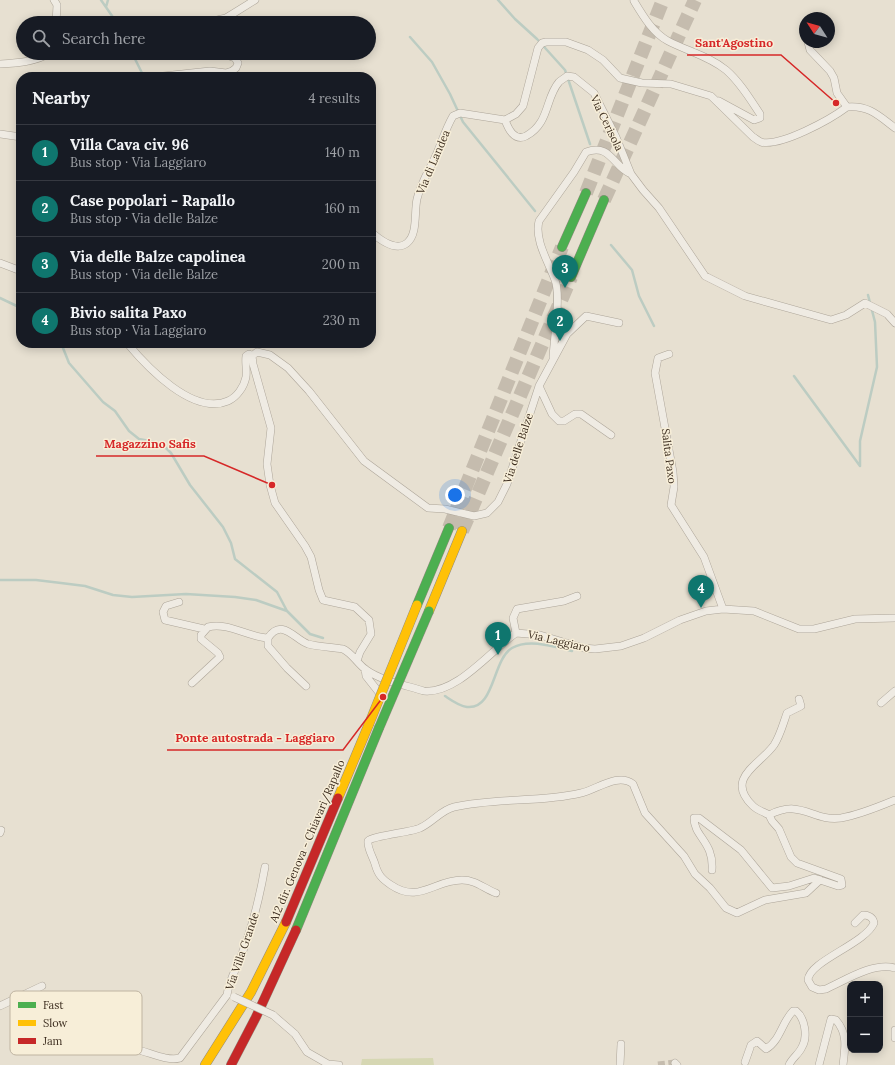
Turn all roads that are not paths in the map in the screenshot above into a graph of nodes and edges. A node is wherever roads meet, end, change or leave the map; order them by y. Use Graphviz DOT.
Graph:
graph roads {
  1 [pos="54,0"];
  2 [pos="255,0"];
  3 [pos="634,2"];
  4 [pos="56,16"];
  5 [pos="229,16"];
  6 [pos="810,48"];
  7 [pos="32,60"];
  8 [pos="236,60"];
  9 [pos="0,64"];
  10 [pos="201,72"];
  11 [pos="218,72"];
  12 [pos="229,72"];
  13 [pos="711,96"];
  14 [pos="847,107"];
  15 [pos="505,120"];
  16 [pos="895,128"];
  17 [pos="0,134"];
  18 [pos="16,136"];
  19 [pos="631,174"];
  20 [pos="586,193"];
  21 [pos="604,200"];
  22 [pos="376,236"];
  23 [pos="562,247"];
  24 [pos="0,263"];
  25 [pos="16,269"];
  26 [pos="571,277"];
  27 [pos="619,323"];
  28 [pos="895,323"];
  29 [pos="132,348"];
  30 [pos="669,354"];
  31 [pos="252,356"];
  32 [pos="553,359"];
  33 [pos="539,386"];
  34 [pos="612,435"];
  35 [pos="450,528"];
  36 [pos="462,532"];
  37 [pos="577,596"];
  38 [pos="179,602"];
  39 [pos="722,609"];
  40 [pos="895,618"];
  41 [pos="204,629"];
  42 [pos="516,634"];
  43 [pos="268,638"];
  44 [pos="357,661"];
  45 [pos="365,669"];
  46 [pos="192,683"];
  47 [pos="306,686"];
  48 [pos="895,691"];
  49 [pos="799,699"];
  50 [pos="881,703"];
  51 [pos="394,715"];
  52 [pos="895,800"];
  53 [pos="769,815"];
  54 [pos="265,867"];
  55 [pos="712,870"];
  56 [pos="820,880"];
  57 [pos="496,893"];
  58 [pos="855,923"];
  59 [pos="895,968"];
  60 [pos="42,986"];
  61 [pos="32,991"];
  62 [pos="231,996"];
  63 [pos="10,1001"];
  64 [pos="0,1006"];
  65 [pos="895,1030"];
  66 [pos="895,1038"];
  67 [pos="622,1044"];
  68 [pos="142,1051"];
  69 [pos="745,1062"];
  70 [pos="206,1065"];
  71 [pos="231,1065"];
  72 [pos="339,1065"];
  73 [pos="620,1065"];
  74 [pos="789,1065"];
  75 [pos="819,1065"];
  76 [pos="843,1065"];
  1 -- 4 [label="street"];
  2 -- 5 [label="street"];
  3 -- 13 [label="street"];
  6 -- 14 [label="street"];
  7 -- 9 [label="street"];
  8 -- 12 [label="street"];
  10 -- 11 [label="street"];
  13 -- 14 [label="street"];
  13 -- 15 [label="street"];
  14 -- 16 [label="street"];
  15 -- 19 [label="street, Via Cerisola"];
  15 -- 22 [label="street, Via di Landea"];
  17 -- 18 [label="street"];
  19 -- 28 [label="street, Via Cerisola"];
  19 -- 32 [label="street, Via delle Balze"];
  20 -- 23 [label="highway"];
  21 -- 26 [label="highway"];
  24 -- 25 [label="street"];
  27 -- 32 [label="street"];
  29 -- 31 [label="street"];
  30 -- 39 [label="street, Salita Paxo"];
  31 -- 33 [label="street, Via delle Balze"];
  31 -- 44 [label="street"];
  32 -- 33 [label="street, Via delle Balze"];
  33 -- 34 [label="street"];
  35 -- 70 [label="highway, A12 dir. Genova - Chiavari/Rapallo, bridge"];
  36 -- 71 [label="highway, bridge"];
  37 -- 42 [label="street"];
  38 -- 41 [label="street"];
  39 -- 40 [label="street, Via Laggiaro"];
  39 -- 42 [label="street, Via Laggiaro"];
  41 -- 43 [label="street"];
  41 -- 46 [label="street"];
  42 -- 45 [label="street, Via Laggiaro"];
  43 -- 44 [label="street, Via Laggiaro"];
  43 -- 47 [label="street"];
  44 -- 45 [label="street, Via Laggiaro"];
  45 -- 51 [label="street"];
  48 -- 50 [label="street"];
  49 -- 53 [label="street"];
  52 -- 53 [label="street"];
  53 -- 56 [label="street"];
  54 -- 62 [label="street, Via Villa Grande"];
  55 -- 56 [label="street"];
  56 -- 57 [label="street"];
  58 -- 59 [label="street"];
  60 -- 61 [label="street"];
  62 -- 68 [label="street"];
  62 -- 72 [label="street, Via Villa Grande, bridge"];
  63 -- 64 [label="street"];
  65 -- 66 [label="street"];
  67 -- 73 [label="street"];
  69 -- 74 [label="street"];
  75 -- 76 [label="street"];
}
